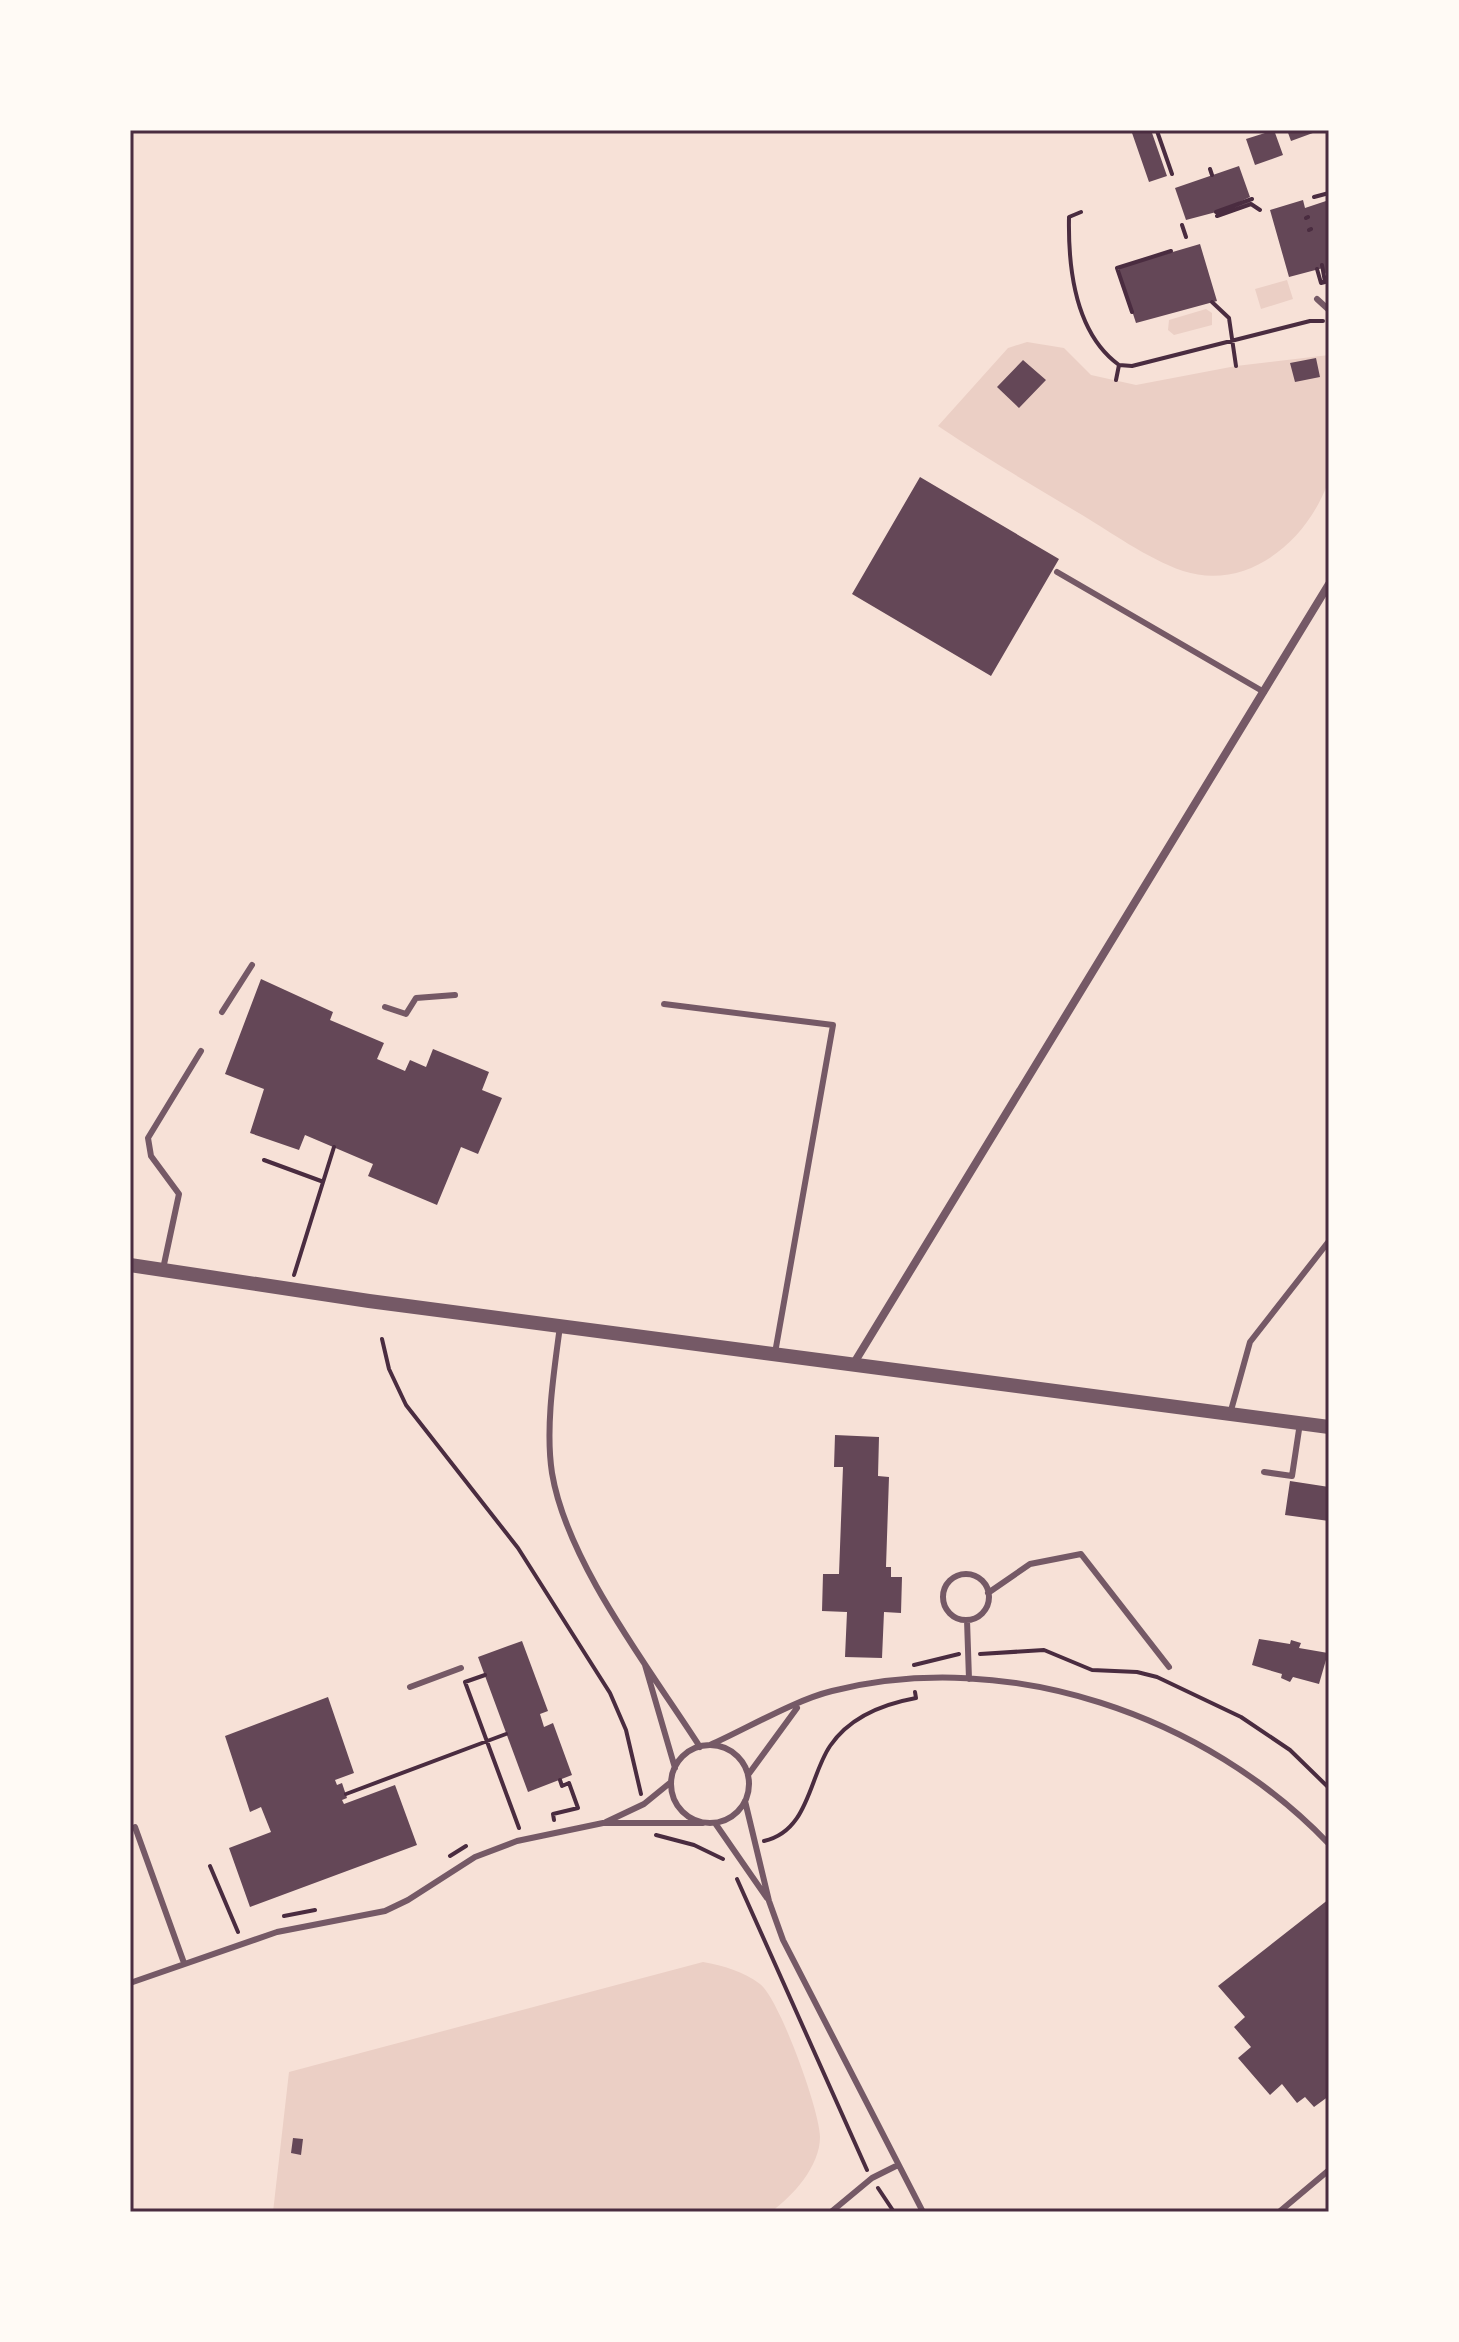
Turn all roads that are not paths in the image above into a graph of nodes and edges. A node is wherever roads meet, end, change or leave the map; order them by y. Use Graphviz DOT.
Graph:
graph roads {
  1 [pos="1317,299"];
  2 [pos="1329,310"];
  3 [pos="1057,572"];
  4 [pos="1329,584"];
  5 [pos="1264,692"];
  6 [pos="252,965"];
  7 [pos="455,995"];
  8 [pos="664,1004"];
  9 [pos="385,1007"];
  10 [pos="222,1012"];
  11 [pos="201,1051"];
  12 [pos="1329,1241"];
  13 [pos="130,1265"];
  14 [pos="163,1269"];
  15 [pos="560,1323"];
  16 [pos="775,1353"];
  17 [pos="854,1363"];
  18 [pos="1230,1414"];
  19 [pos="1300,1423"];
  20 [pos="1329,1427"];
  21 [pos="1264,1472"];
  22 [pos="988,1593"];
  23 [pos="967,1620"];
  24 [pos="643,1658"];
  25 [pos="1169,1667"];
  26 [pos="461,1668"];
  27 [pos="969,1679"];
  28 [pos="410,1687"];
  29 [pos="799,1705"];
  30 [pos="710,1745"];
  31 [pos="700,1747"];
  32 [pos="675,1768"];
  33 [pos="748,1775"];
  34 [pos="671,1782"];
  35 [pos="745,1801"];
  36 [pos="603,1823"];
  37 [pos="703,1823"];
  38 [pos="715,1823"];
  39 [pos="135,1827"];
  40 [pos="1329,1844"];
  41 [pos="769,1901"];
  42 [pos="184,1963"];
  43 [pos="130,1983"];
  44 [pos="898,2165"];
  45 [pos="1329,2170"];
  46 [pos="831,2212"];
  47 [pos="923,2212"];
  48 [pos="1279,2212"];
  1 -- 2 [label="lane"];
  3 -- 5 [label="lane"];
  4 -- 5 [label="street"];
  5 -- 17 [label="street"];
  6 -- 10 [label="lane"];
  7 -- 9 [label="lane"];
  8 -- 16 [label="lane"];
  11 -- 14 [label="lane"];
  12 -- 18 [label="lane"];
  13 -- 14 [label="street"];
  14 -- 15 [label="street"];
  15 -- 16 [label="street"];
  15 -- 24 [label="lane"];
  16 -- 17 [label="street"];
  17 -- 18 [label="street"];
  18 -- 19 [label="street"];
  19 -- 20 [label="street"];
  19 -- 21 [label="lane"];
  22 -- 23 [label="lane"];
  22 -- 23 [label="lane"];
  22 -- 25 [label="lane"];
  23 -- 27 [label="lane"];
  24 -- 31 [label="lane"];
  24 -- 32 [label="lane"];
  26 -- 28 [label="lane"];
  27 -- 29 [label="lane"];
  27 -- 40 [label="lane"];
  29 -- 30 [label="lane"];
  29 -- 33 [label="lane"];
  30 -- 31 [label="lane"];
  30 -- 33 [label="lane"];
  31 -- 32 [label="lane"];
  32 -- 34 [label="lane"];
  33 -- 35 [label="lane"];
  34 -- 36 [label="lane"];
  34 -- 37 [label="lane"];
  35 -- 38 [label="lane"];
  35 -- 41 [label="lane"];
  36 -- 37 [label="lane"];
  36 -- 42 [label="lane"];
  37 -- 38 [label="lane"];
  38 -- 41 [label="lane"];
  39 -- 42 [label="lane"];
  41 -- 44 [label="lane"];
  42 -- 43 [label="lane"];
  44 -- 46 [label="lane"];
  44 -- 47 [label="lane"];
  45 -- 48 [label="lane"];
}
